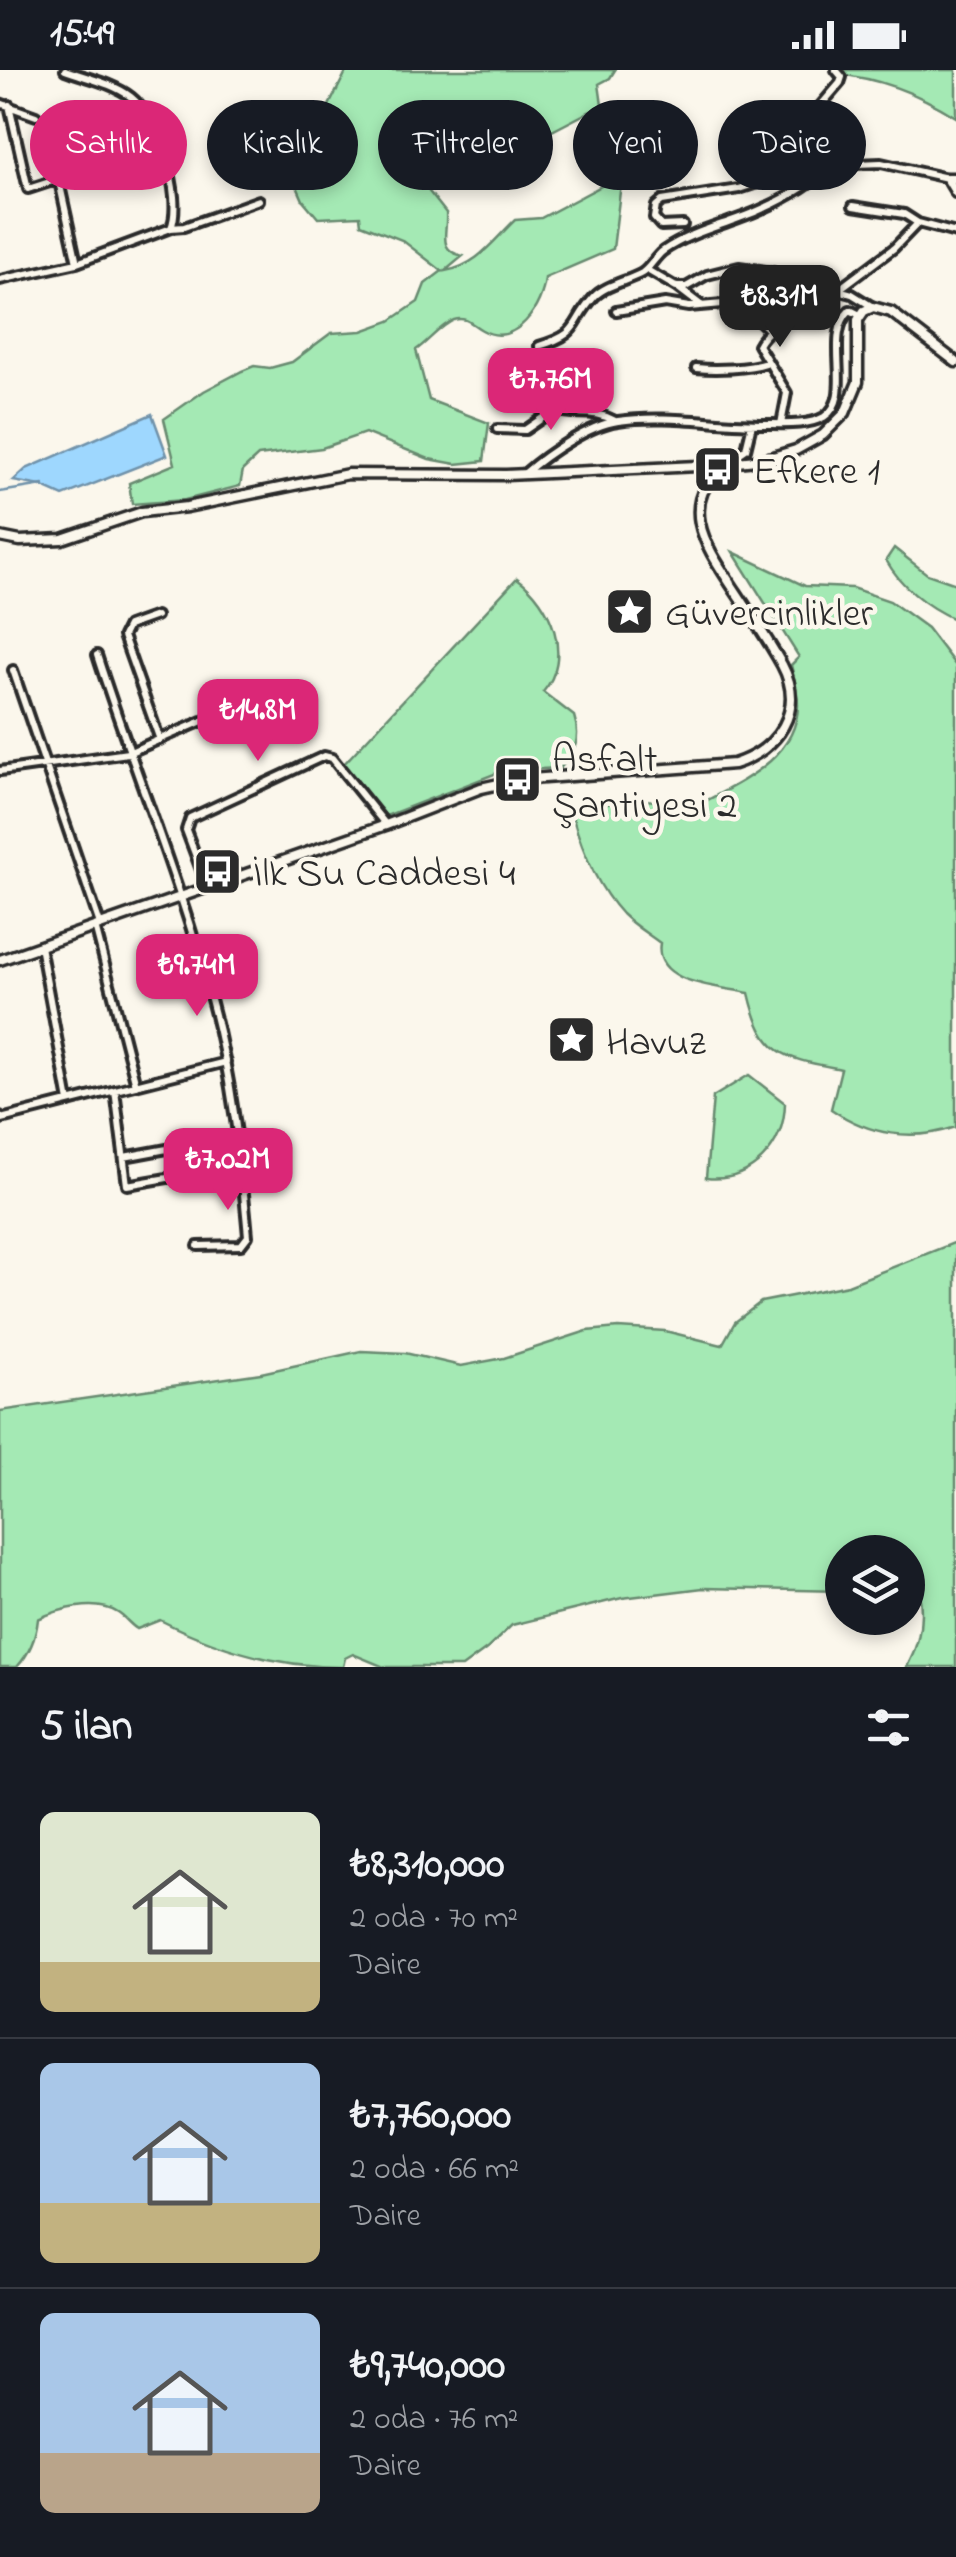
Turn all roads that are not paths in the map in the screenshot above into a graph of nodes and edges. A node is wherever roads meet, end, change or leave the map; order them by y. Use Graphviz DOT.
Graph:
graph roads {
  1 [pos="65,70"];
  2 [pos="836,70"];
  3 [pos="134,100"];
  4 [pos="826,100"];
  5 [pos="4,104"];
  6 [pos="30,114"];
  7 [pos="866,164"];
  8 [pos="952,178"];
  9 [pos="30,189"];
  10 [pos="62,190"];
  11 [pos="172,190"];
  12 [pos="732,190"];
  13 [pos="796,190"];
  14 [pos="956,194"];
  15 [pos="259,200"];
  16 [pos="854,206"];
  17 [pos="684,224"];
  18 [pos="918,224"];
  19 [pos="171,228"];
  20 [pos="956,233"];
  21 [pos="77,263"];
  22 [pos="647,270"];
  23 [pos="0,280"];
  24 [pos="790,284"];
  25 [pos="676,286"];
  26 [pos="834,289"];
  27 [pos="747,298"];
  28 [pos="702,306"];
  29 [pos="873,307"];
  30 [pos="616,311"];
  31 [pos="860,315"];
  32 [pos="770,330"];
  33 [pos="539,346"];
  34 [pos="956,362"];
  35 [pos="766,363"];
  36 [pos="696,368"];
  37 [pos="615,421"];
  38 [pos="752,424"];
  39 [pos="781,424"];
  40 [pos="498,429"];
  41 [pos="727,463"];
  42 [pos="524,474"];
  43 [pos="0,537"];
  44 [pos="156,616"];
  45 [pos="96,656"];
  46 [pos="14,670"];
  47 [pos="270,692"];
  48 [pos="160,740"];
  49 [pos="128,753"];
  50 [pos="47,766"];
  51 [pos="0,771"];
  52 [pos="386,825"];
  53 [pos="207,886"];
  54 [pos="180,898"];
  55 [pos="98,924"];
  56 [pos="40,946"];
  57 [pos="0,960"];
  58 [pos="226,1062"];
  59 [pos="136,1085"];
  60 [pos="115,1090"];
  61 [pos="69,1102"];
  62 [pos="0,1116"];
  63 [pos="237,1136"];
  64 [pos="124,1156"];
  65 [pos="242,1166"];
  66 [pos="198,1246"];
  1 -- 3 [label="street"];
  2 -- 4 [label="street"];
  5 -- 6 [label="street"];
  5 -- 9 [label="street"];
  7 -- 8 [label="street"];
  8 -- 14 [label="street"];
  10 -- 21 [label="street"];
  11 -- 19 [label="street"];
  12 -- 17 [label="street"];
  13 -- 22 [label="street"];
  15 -- 19 [label="street"];
  16 -- 18 [label="street"];
  18 -- 20 [label="street"];
  18 -- 26 [label="street"];
  19 -- 21 [label="street"];
  21 -- 23 [label="street"];
  22 -- 25 [label="street"];
  22 -- 33 [label="street"];
  24 -- 25 [label="street"];
  24 -- 26 [label="street"];
  24 -- 27 [label="street"];
  25 -- 28 [label="street"];
  26 -- 29 [label="street"];
  26 -- 32 [label="street"];
  27 -- 28 [label="street"];
  27 -- 32 [label="street"];
  28 -- 30 [label="street"];
  29 -- 31 [label="street"];
  29 -- 34 [label="street"];
  31 -- 39 [label="street"];
  31 -- 41 [label="street"];
  32 -- 35 [label="street"];
  35 -- 36 [label="street"];
  35 -- 39 [label="street"];
  37 -- 38 [label="street"];
  37 -- 40 [label="street"];
  37 -- 42 [label="street"];
  38 -- 39 [label="street"];
  38 -- 41 [label="street"];
  41 -- 42 [label="street"];
  41 -- 52 [label="street"];
  42 -- 43 [label="street"];
  44 -- 48 [label="street"];
  45 -- 49 [label="street"];
  46 -- 50 [label="street"];
  47 -- 48 [label="street"];
  48 -- 49 [label="street"];
  49 -- 50 [label="street"];
  49 -- 54 [label="street"];
  50 -- 51 [label="street"];
  50 -- 55 [label="street"];
  52 -- 53 [label="street"];
  52 -- 53 [label="street"];
  53 -- 54 [label="street"];
  54 -- 55 [label="street"];
  54 -- 58 [label="street"];
  55 -- 56 [label="street"];
  55 -- 59 [label="street"];
  56 -- 57 [label="street"];
  56 -- 61 [label="street"];
  58 -- 59 [label="street"];
  58 -- 63 [label="street"];
  59 -- 60 [label="street"];
  60 -- 61 [label="street"];
  60 -- 64 [label="street"];
  61 -- 62 [label="street"];
  63 -- 64 [label="street"];
  63 -- 65 [label="street"];
  64 -- 65 [label="street"];
  65 -- 66 [label="street"];
}
